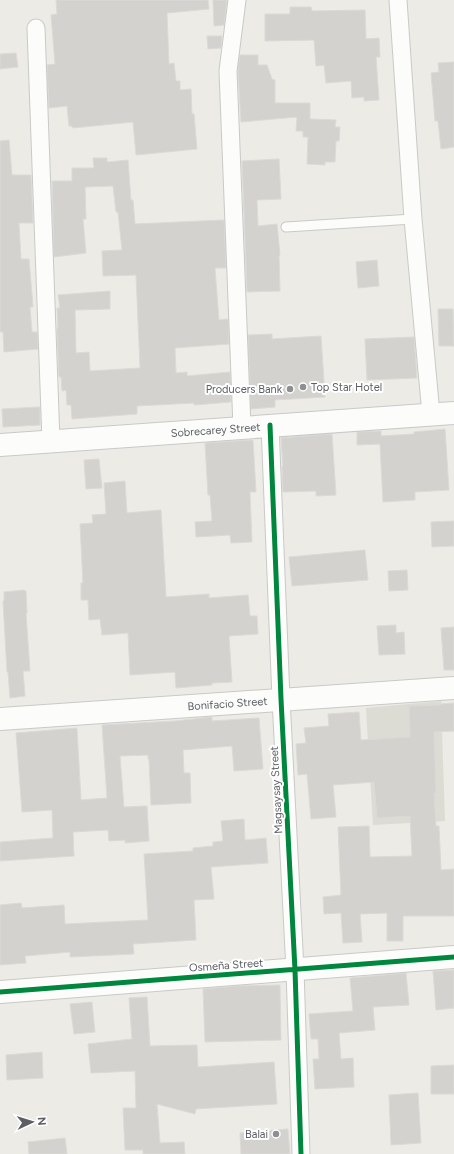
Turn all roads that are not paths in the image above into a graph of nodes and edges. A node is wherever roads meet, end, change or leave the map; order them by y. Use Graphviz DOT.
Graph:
graph roads {
  1 [pos="237,0"];
  2 [pos="398,0"];
  3 [pos="36,28"];
  4 [pos="413,219"];
  5 [pos="286,227"];
  6 [pos="454,413"];
  7 [pos="431,414"];
  8 [pos="270,425"];
  9 [pos="242,427"];
  10 [pos="51,441"];
  11 [pos="0,445"];
  12 [pos="454,688"];
  13 [pos="281,699"];
  14 [pos="0,719"];
  15 [pos="454,957"];
  16 [pos="295,970"];
  17 [pos="0,992"];
  18 [pos="301,1154"];
  1 -- 9 [label="street"];
  2 -- 4 [label="street"];
  3 -- 10 [label="street"];
  4 -- 5 [label="lane"];
  4 -- 7 [label="street"];
  6 -- 7 [label="street, Sobrecarey Street"];
  7 -- 8 [label="street, Sobrecarey Street"];
  8 -- 9 [label="street, Sobrecarey Street"];
  8 -- 13 [label="street, Magsaysay Street"];
  9 -- 10 [label="street, Sobrecarey Street"];
  10 -- 11 [label="street, Sobrecarey Street"];
  12 -- 13 [label="street, Bonifacio Street"];
  13 -- 14 [label="street, Bonifacio Street"];
  13 -- 16 [label="street, Magsaysay Street"];
  15 -- 16 [label="street, Osmeña Street"];
  16 -- 17 [label="street, Osmeña Street"];
  16 -- 18 [label="street, Magsaysay Street"];
}
